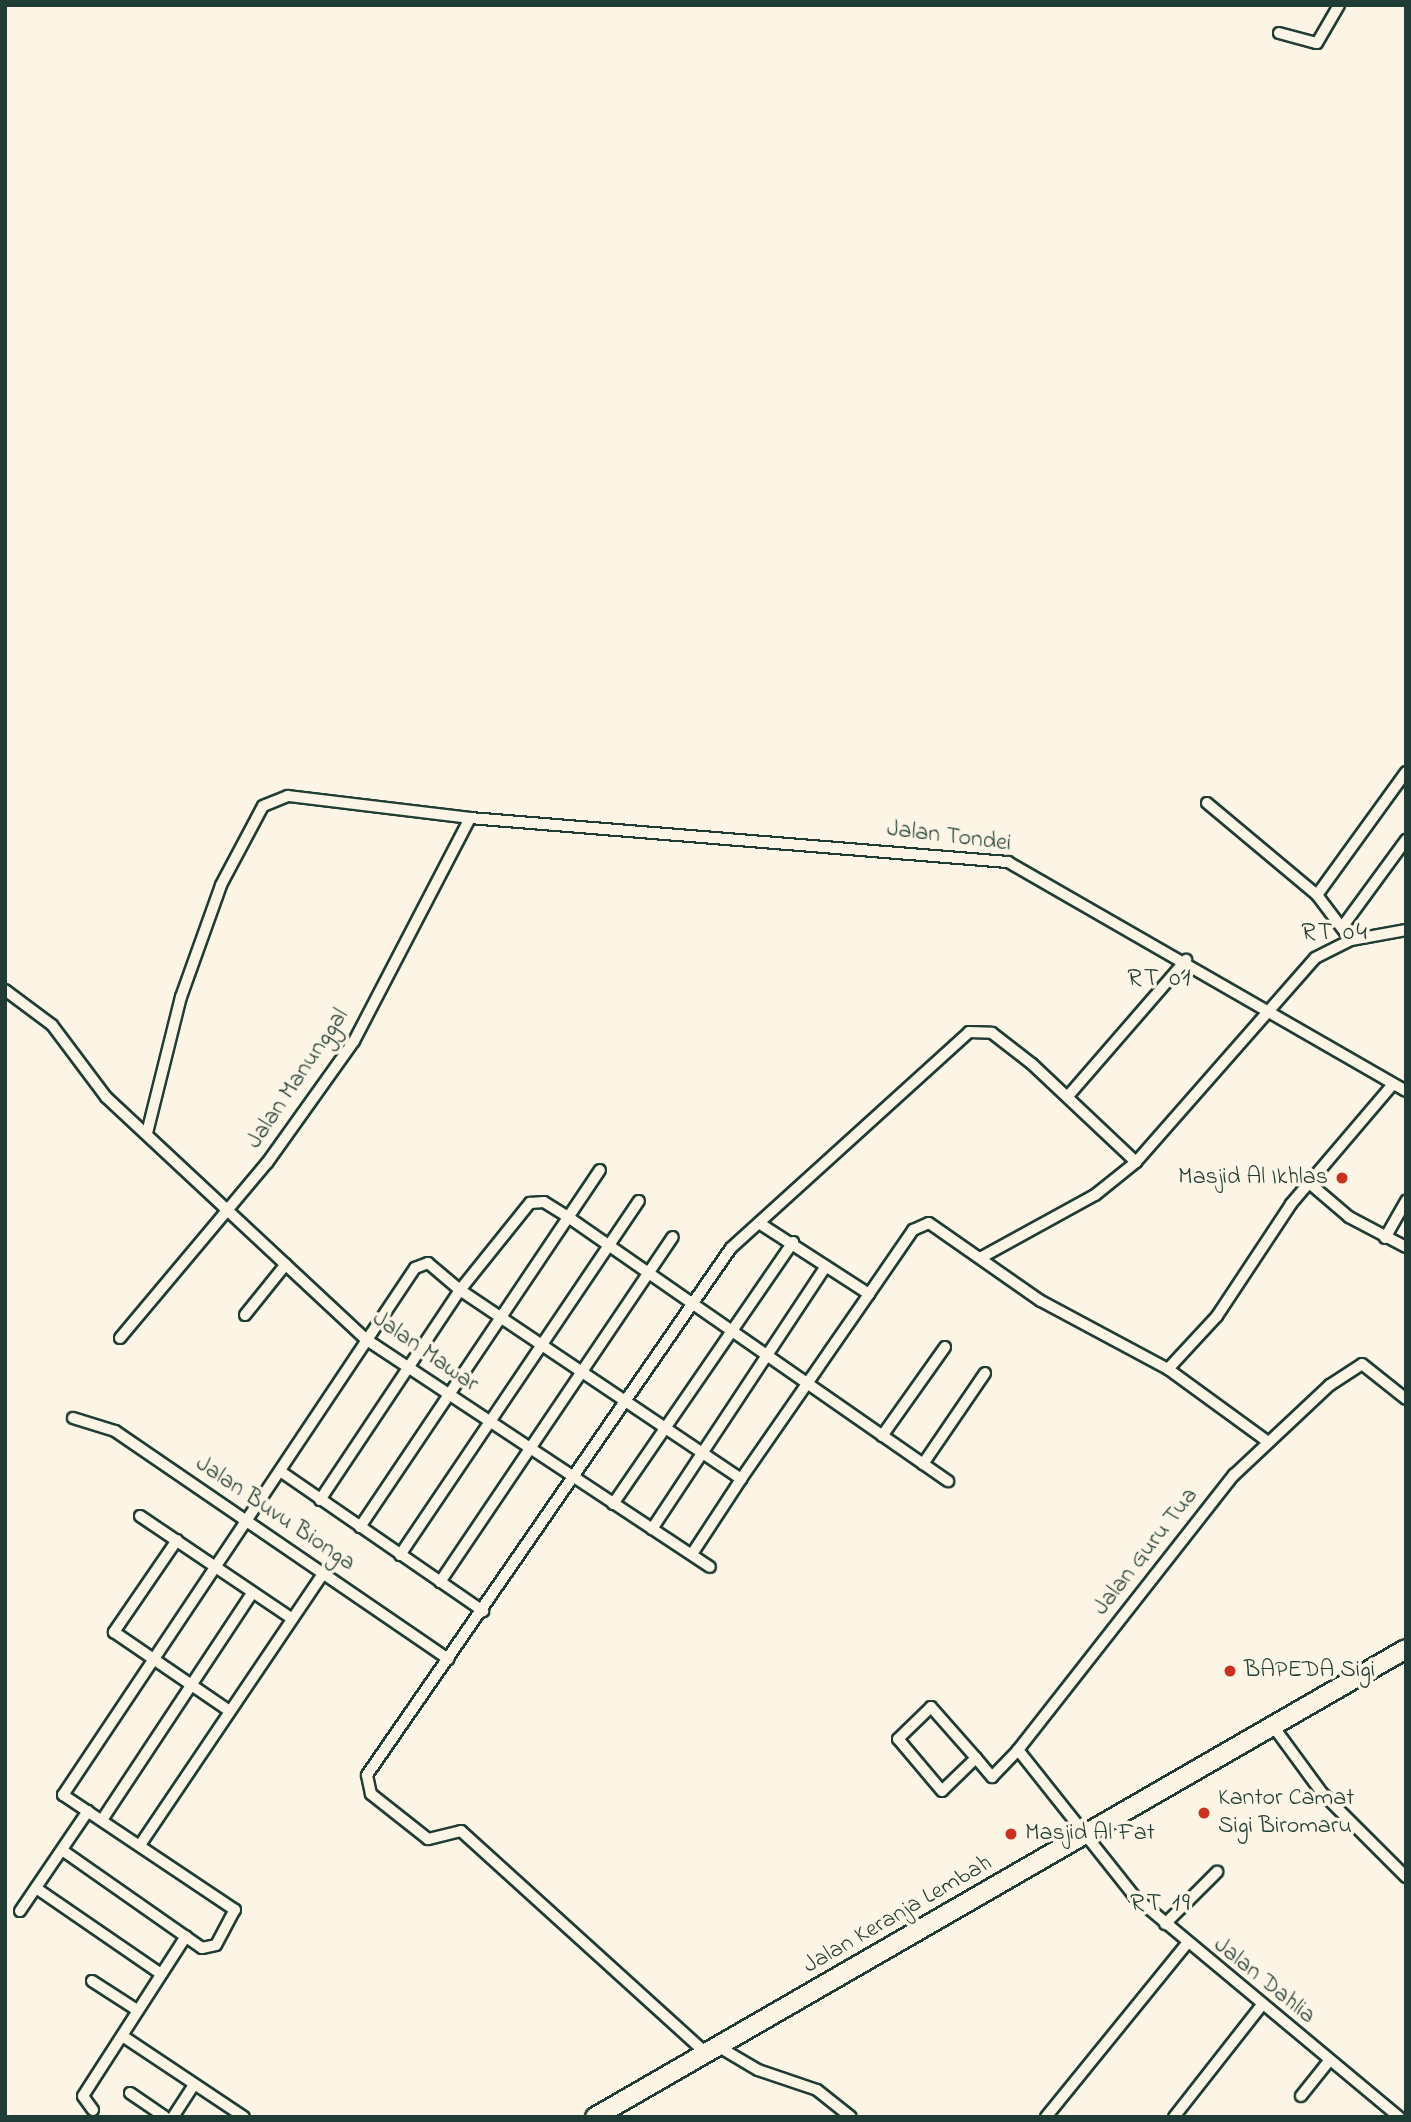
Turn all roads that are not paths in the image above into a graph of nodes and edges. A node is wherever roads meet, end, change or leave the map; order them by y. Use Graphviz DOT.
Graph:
graph roads {
  1 [pos="1339,5"];
  2 [pos="1279,33"];
  3 [pos="1406,772"];
  4 [pos="1207,803"];
  5 [pos="470,818"];
  6 [pos="1406,840"];
  7 [pos="1317,895"];
  8 [pos="1343,926"];
  9 [pos="1406,930"];
  10 [pos="1351,940"];
  11 [pos="1186,960"];
  12 [pos="5,990"];
  13 [pos="1269,1011"];
  14 [pos="1393,1084"];
  15 [pos="1406,1091"];
  16 [pos="1069,1096"];
  17 [pos="147,1133"];
  18 [pos="1136,1162"];
  19 [pos="600,1170"];
  20 [pos="1308,1182"];
  21 [pos="639,1201"];
  22 [pos="1406,1201"];
  23 [pos="226,1209"];
  24 [pos="568,1217"];
  25 [pos="759,1223"];
  26 [pos="673,1237"];
  27 [pos="1385,1238"];
  28 [pos="793,1242"];
  29 [pos="607,1244"];
  30 [pos="1406,1247"];
  31 [pos="982,1257"];
  32 [pos="286,1264"];
  33 [pos="826,1266"];
  34 [pos="648,1272"];
  35 [pos="460,1290"];
  36 [pos="869,1294"];
  37 [pos="689,1305"];
  38 [pos="245,1315"];
  39 [pos="501,1316"];
  40 [pos="731,1332"];
  41 [pos="120,1338"];
  42 [pos="368,1340"];
  43 [pos="540,1343"];
  44 [pos="945,1347"];
  45 [pos="766,1357"];
  46 [pos="408,1368"];
  47 [pos="1168,1369"];
  48 [pos="581,1371"];
  49 [pos="985,1373"];
  50 [pos="806,1385"];
  51 [pos="447,1393"];
  52 [pos="1406,1399"];
  53 [pos="626,1401"];
  54 [pos="73,1418"];
  55 [pos="488,1421"];
  56 [pos="664,1427"];
  57 [pos="882,1436"];
  58 [pos="1268,1442"];
  59 [pos="529,1450"];
  60 [pos="700,1453"];
  61 [pos="923,1464"];
  62 [pos="279,1471"];
  63 [pos="574,1479"];
  64 [pos="741,1479"];
  65 [pos="948,1480"];
  66 [pos="320,1500"];
  67 [pos="613,1504"];
  68 [pos="140,1516"];
  69 [pos="246,1521"];
  70 [pos="360,1527"];
  71 [pos="652,1529"];
  72 [pos="177,1540"];
  73 [pos="400,1555"];
  74 [pos="692,1555"];
  75 [pos="215,1567"];
  76 [pos="710,1567"];
  77 [pos="324,1572"];
  78 [pos="440,1583"];
  79 [pos="251,1595"];
  80 [pos="483,1611"];
  81 [pos="291,1618"];
  82 [pos="1406,1649"];
  83 [pos="152,1658"];
  84 [pos="448,1659"];
  85 [pos="193,1685"];
  86 [pos="229,1710"];
  87 [pos="1273,1726"];
  88 [pos="1018,1750"];
  89 [pos="976,1758"];
  90 [pos="88,1811"];
  91 [pos="102,1820"];
  92 [pos="1087,1834"];
  93 [pos="140,1845"];
  94 [pos="62,1850"];
  95 [pos="1406,1858"];
  96 [pos="1397,1868"];
  97 [pos="1217,1872"];
  98 [pos="1406,1877"];
  99 [pos="36,1888"];
  100 [pos="20,1911"];
  101 [pos="1165,1924"];
  102 [pos="186,1936"];
  103 [pos="1186,1945"];
  104 [pos="161,1974"];
  105 [pos="92,1981"];
  106 [pos="1261,2006"];
  107 [pos="137,2010"];
  108 [pos="124,2037"];
  109 [pos="713,2050"];
  110 [pos="1329,2061"];
  111 [pos="194,2085"];
  112 [pos="130,2093"];
  113 [pos="1301,2096"];
  114 [pos="93,2110"];
  115 [pos="165,2117"];
  116 [pos="173,2117"];
  117 [pos="244,2117"];
  118 [pos="595,2117"];
  119 [pos="851,2117"];
  120 [pos="1046,2117"];
  121 [pos="1174,2117"];
  122 [pos="1399,2117"];
  1 -- 2 [label="street"];
  3 -- 7 [label="street"];
  4 -- 7 [label="street"];
  5 -- 11 [label="street, Jalan Tondei"];
  5 -- 17 [label="street, Jalan Tondei"];
  5 -- 23 [label="street, Jalan Manunggal"];
  6 -- 8 [label="street"];
  7 -- 8 [label="street"];
  8 -- 10 [label="street"];
  9 -- 10 [label="street"];
  10 -- 13 [label="street"];
  11 -- 13 [label="street, Jalan Tondei"];
  11 -- 16 [label="street"];
  12 -- 17 [label="street, Jalan Mawar"];
  13 -- 14 [label="street, Jalan Tondei"];
  13 -- 18 [label="street"];
  14 -- 15 [label="street, Jalan Tondei"];
  14 -- 20 [label="street"];
  16 -- 18 [label="street"];
  16 -- 25 [label="street"];
  17 -- 23 [label="street, Jalan Mawar"];
  18 -- 31 [label="street"];
  19 -- 24 [label="street"];
  20 -- 27 [label="street"];
  20 -- 47 [label="street"];
  21 -- 29 [label="street"];
  22 -- 27 [label="street"];
  23 -- 32 [label="street, Jalan Mawar"];
  23 -- 41 [label="street, Jalan Manunggal"];
  24 -- 29 [label="street"];
  24 -- 35 [label="street"];
  24 -- 39 [label="street"];
  25 -- 28 [label="street"];
  25 -- 37 [label="street"];
  26 -- 34 [label="street"];
  27 -- 30 [label="street"];
  28 -- 33 [label="street"];
  28 -- 40 [label="street"];
  29 -- 34 [label="street"];
  29 -- 43 [label="street"];
  31 -- 36 [label="street"];
  31 -- 47 [label="street"];
  32 -- 38 [label="street"];
  32 -- 42 [label="street, Jalan Mawar"];
  33 -- 36 [label="street"];
  33 -- 45 [label="street"];
  34 -- 37 [label="street"];
  34 -- 48 [label="street"];
  35 -- 39 [label="street"];
  35 -- 42 [label="street"];
  35 -- 46 [label="street"];
  36 -- 50 [label="street"];
  37 -- 40 [label="street"];
  37 -- 53 [label="street"];
  39 -- 43 [label="street"];
  39 -- 51 [label="street"];
  40 -- 45 [label="street"];
  40 -- 56 [label="street"];
  42 -- 46 [label="street, Jalan Mawar"];
  42 -- 62 [label="street"];
  43 -- 48 [label="street"];
  43 -- 55 [label="street"];
  44 -- 57 [label="street"];
  45 -- 50 [label="street"];
  45 -- 60 [label="street"];
  46 -- 51 [label="street, Jalan Mawar"];
  46 -- 66 [label="street"];
  47 -- 58 [label="street"];
  48 -- 53 [label="street"];
  48 -- 59 [label="street"];
  49 -- 61 [label="street"];
  50 -- 57 [label="street"];
  50 -- 64 [label="street"];
  51 -- 55 [label="street, Jalan Mawar"];
  51 -- 70 [label="street"];
  52 -- 58 [label="street, Jalan Guru Tua"];
  53 -- 56 [label="street"];
  53 -- 63 [label="street"];
  54 -- 69 [label="street, Jalan Buvu Bionga"];
  55 -- 59 [label="street, Jalan Mawar"];
  55 -- 73 [label="street"];
  56 -- 60 [label="street"];
  56 -- 67 [label="street"];
  57 -- 61 [label="street"];
  58 -- 88 [label="street, Jalan Guru Tua"];
  59 -- 63 [label="street, Jalan Mawar"];
  59 -- 78 [label="street"];
  60 -- 64 [label="street"];
  60 -- 71 [label="street"];
  61 -- 65 [label="street"];
  62 -- 66 [label="street"];
  62 -- 69 [label="street"];
  63 -- 67 [label="street, Jalan Mawar"];
  63 -- 80 [label="street"];
  64 -- 74 [label="street"];
  66 -- 70 [label="street"];
  67 -- 71 [label="street, Jalan Mawar"];
  68 -- 72 [label="street"];
  69 -- 75 [label="street"];
  69 -- 77 [label="street, Jalan Buvu Bionga"];
  70 -- 73 [label="street"];
  71 -- 74 [label="street, Jalan Mawar"];
  72 -- 75 [label="street"];
  72 -- 83 [label="street"];
  73 -- 78 [label="street"];
  74 -- 76 [label="street, Jalan Mawar"];
  75 -- 79 [label="street"];
  75 -- 83 [label="street"];
  77 -- 81 [label="street"];
  77 -- 84 [label="street, Jalan Buvu Bionga"];
  78 -- 80 [label="street"];
  79 -- 81 [label="street"];
  79 -- 85 [label="street"];
  80 -- 84 [label="street"];
  81 -- 86 [label="street"];
  82 -- 87 [label="main road, Jalan Keranja Lembah"];
  83 -- 85 [label="street"];
  83 -- 90 [label="street"];
  84 -- 109 [label="street"];
  85 -- 86 [label="street"];
  85 -- 91 [label="street"];
  86 -- 93 [label="street"];
  87 -- 92 [label="main road, Jalan Keranja Lembah"];
  87 -- 96 [label="street"];
  88 -- 89 [label="street, Jalan Guru Tua"];
  88 -- 92 [label="street"];
  89 -- 89 [label="street"];
  90 -- 91 [label="street"];
  90 -- 94 [label="street"];
  91 -- 93 [label="street"];
  92 -- 101 [label="street, Jalan Dahlia"];
  92 -- 109 [label="main road, Jalan Keranja Lembah"];
  93 -- 102 [label="street"];
  94 -- 99 [label="street"];
  94 -- 102 [label="street"];
  95 -- 96 [label="street"];
  96 -- 98 [label="street"];
  97 -- 101 [label="street"];
  99 -- 100 [label="street"];
  99 -- 104 [label="street"];
  101 -- 103 [label="street, Jalan Dahlia"];
  102 -- 104 [label="street"];
  103 -- 106 [label="street, Jalan Dahlia"];
  103 -- 120 [label="street"];
  104 -- 107 [label="street"];
  105 -- 107 [label="street"];
  106 -- 110 [label="street, Jalan Dahlia"];
  106 -- 121 [label="street"];
  107 -- 108 [label="street"];
  108 -- 111 [label="street"];
  108 -- 114 [label="street"];
  109 -- 118 [label="main road, Jalan Keranja Lembah"];
  109 -- 119 [label="street"];
  110 -- 113 [label="street"];
  110 -- 122 [label="street, Jalan Dahlia"];
  111 -- 116 [label="street"];
  111 -- 117 [label="street"];
  112 -- 115 [label="street"];
}
